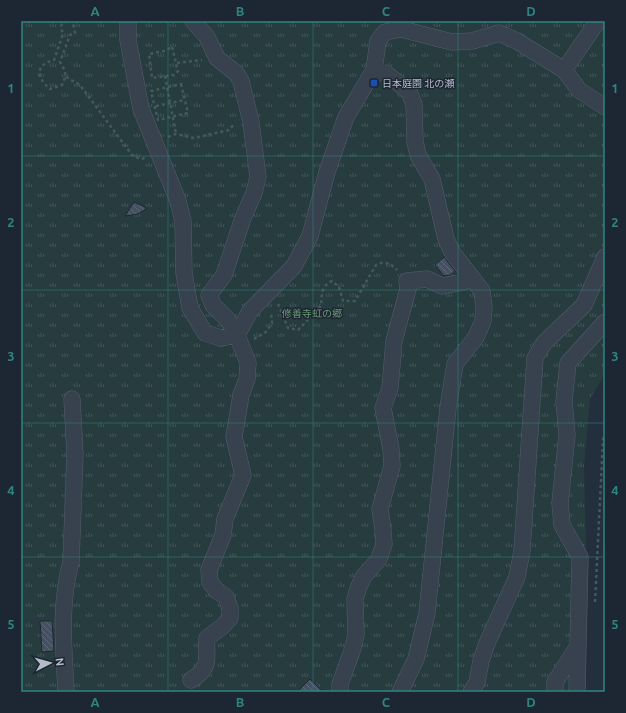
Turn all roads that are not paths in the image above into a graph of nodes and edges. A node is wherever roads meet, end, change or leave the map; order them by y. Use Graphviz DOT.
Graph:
graph roads {
  1 [pos="128,21"];
  2 [pos="193,21"];
  3 [pos="598,21"];
  4 [pos="374,70"];
  5 [pos="564,70"];
  6 [pos="605,107"];
  7 [pos="605,257"];
  8 [pos="470,276"];
  9 [pos="605,322"];
  10 [pos="237,335"];
  11 [pos="72,399"];
  12 [pos="578,646"];
  13 [pos="191,680"];
  14 [pos="66,692"];
  15 [pos="340,692"];
  16 [pos="400,692"];
  17 [pos="471,692"];
  18 [pos="555,692"];
  19 [pos="577,692"];
  1 -- 10 [label="street"];
  2 -- 10 [label="street"];
  3 -- 5 [label="street"];
  4 -- 5 [label="street"];
  4 -- 8 [label="street"];
  4 -- 10 [label="street"];
  5 -- 6 [label="street"];
  7 -- 17 [label="street"];
  8 -- 15 [label="street"];
  8 -- 16 [label="street"];
  9 -- 12 [label="street"];
  10 -- 13 [label="street"];
  11 -- 14 [label="street"];
  12 -- 18 [label="street"];
  12 -- 19 [label="street"];
}
